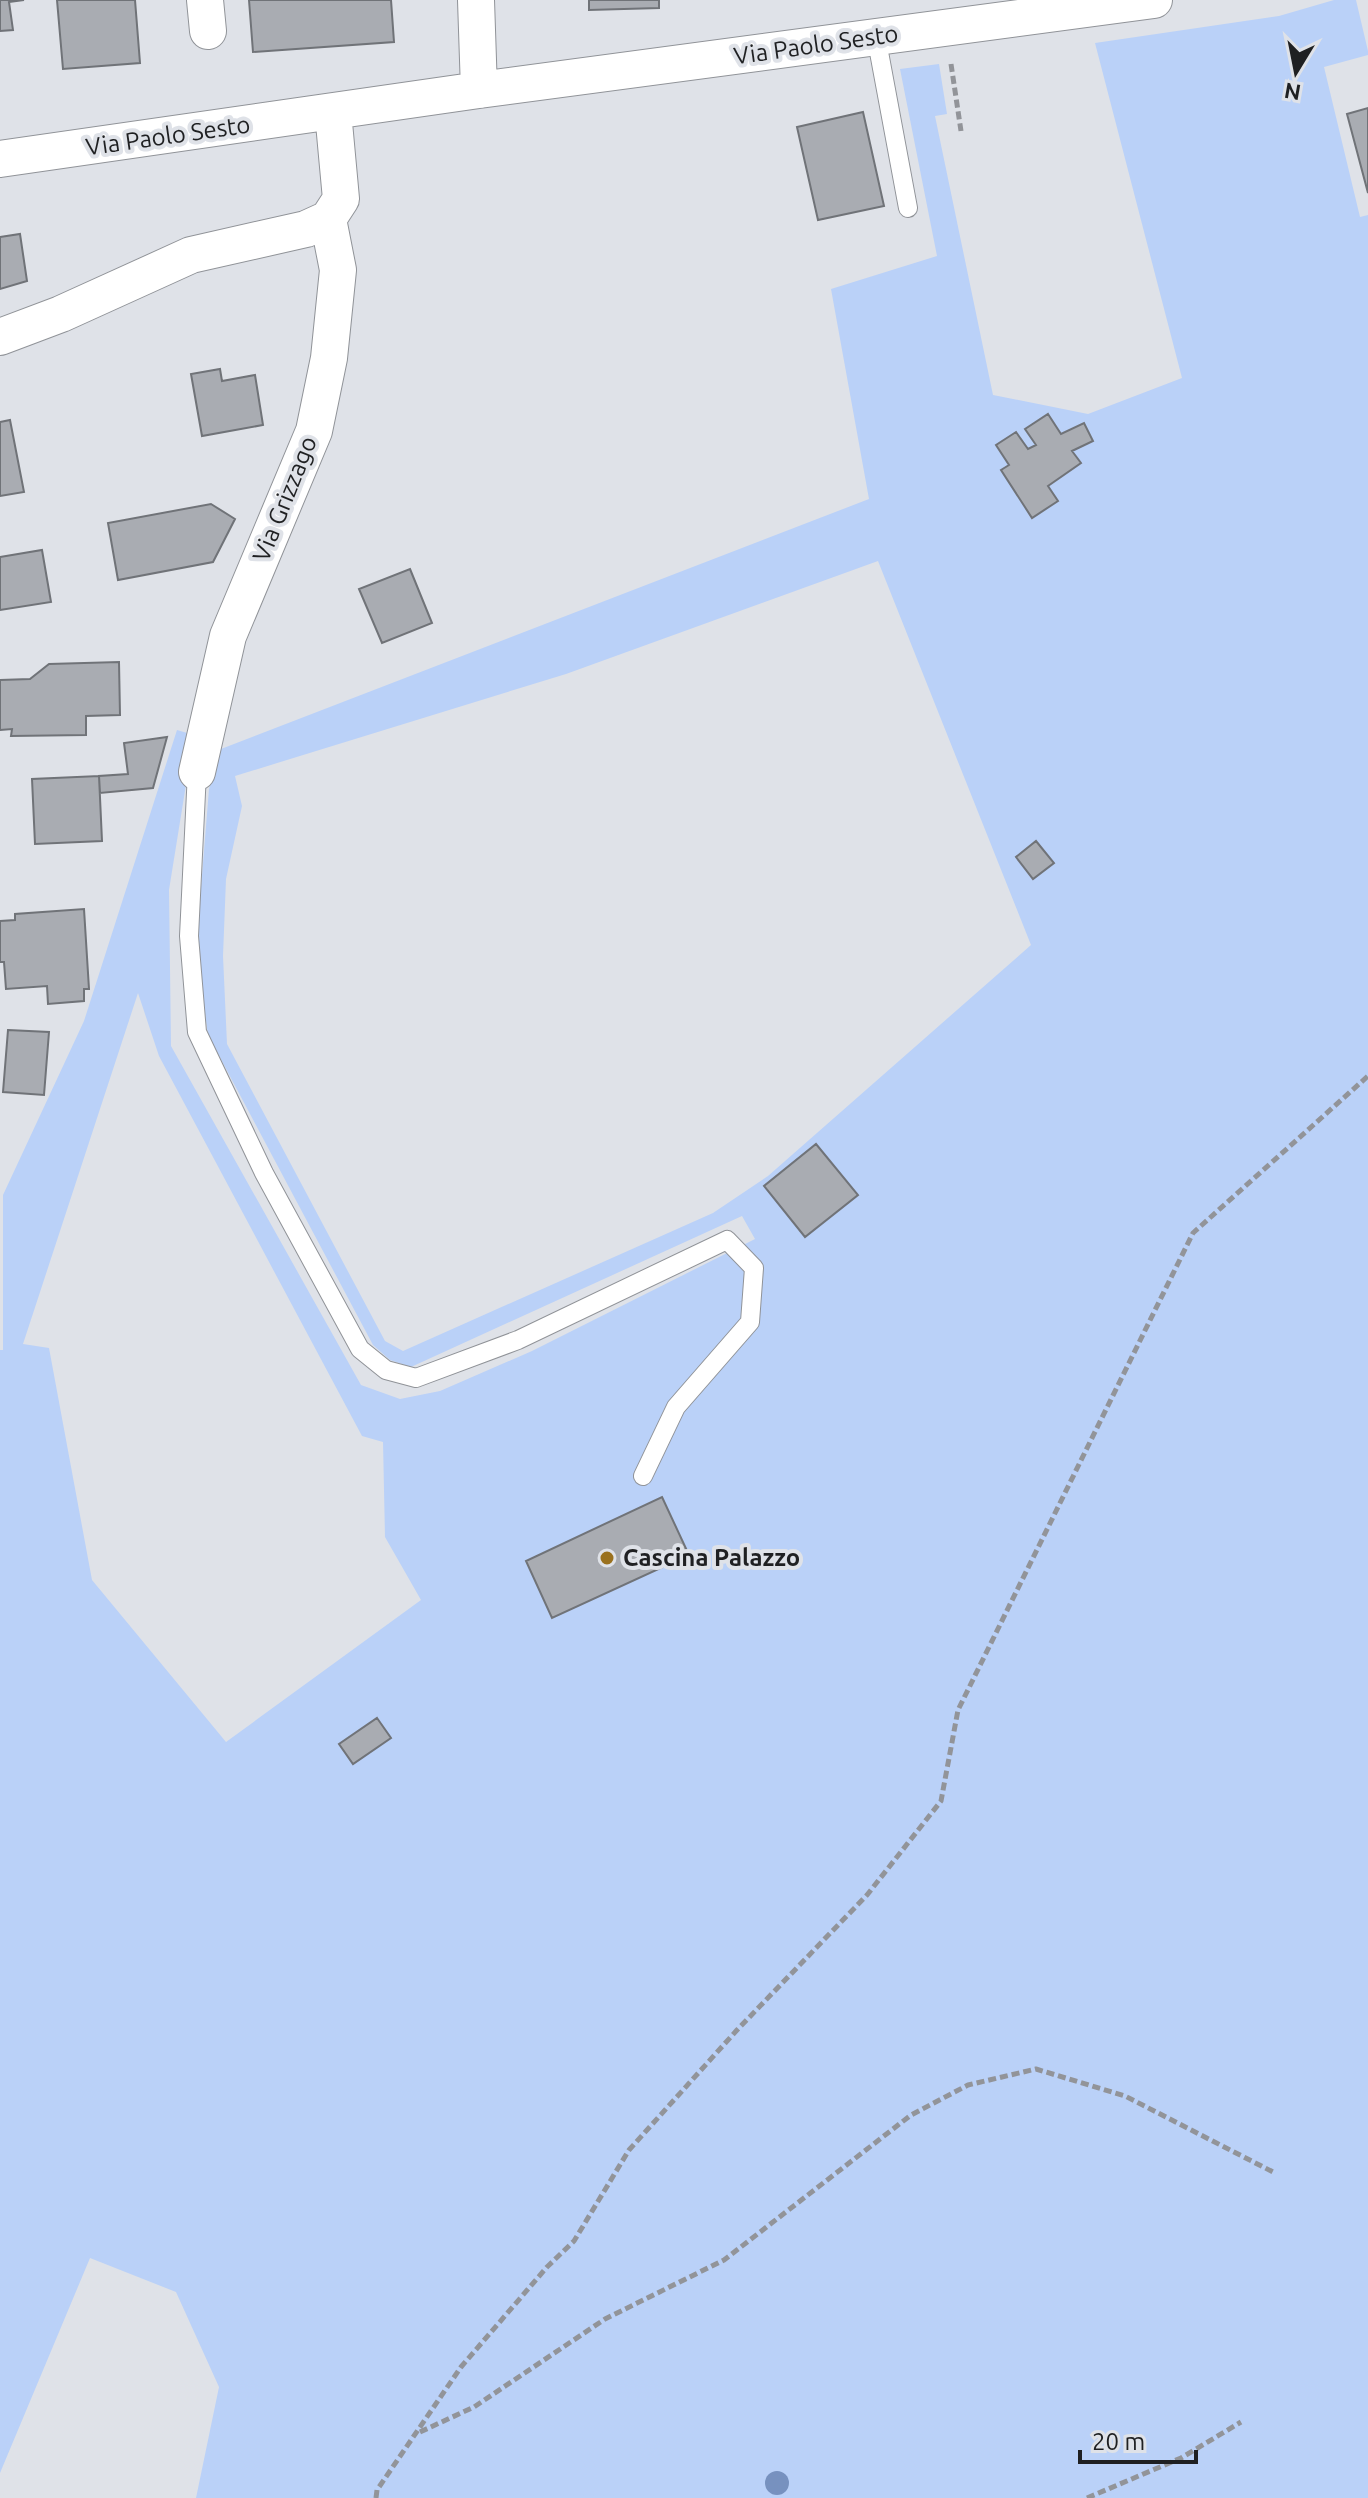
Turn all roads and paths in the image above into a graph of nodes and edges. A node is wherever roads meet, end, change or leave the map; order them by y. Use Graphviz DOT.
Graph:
graph roads {
  1 [pos="476,0"];
  2 [pos="1154,0"];
  3 [pos="946,28"];
  4 [pos="876,36"];
  5 [pos="479,90"];
  6 [pos="333,112"];
  7 [pos="961,131"];
  8 [pos="0,159"];
  9 [pos="908,208"];
  10 [pos="328,219"];
  11 [pos="0,337"];
  12 [pos="197,772"];
  13 [pos="1368,1076"];
  14 [pos="643,1476"];
  15 [pos="1275,2173"];
  16 [pos="1241,2422"];
  17 [pos="418,2433"];
  18 [pos="376,2498"];
  19 [pos="1087,2498"];
  1 -- 5 [label="street"];
  2 -- 3 [label="street, Via Paolo Sesto"];
  3 -- 4 [label="street, Via Paolo Sesto"];
  3 -- 7 [label="path"];
  4 -- 5 [label="street, Via Paolo Sesto"];
  4 -- 9 [label="lane"];
  5 -- 6 [label="street, Via Paolo Sesto"];
  6 -- 8 [label="street, Via Paolo Sesto"];
  6 -- 10 [label="street, Via Grizzago"];
  10 -- 11 [label="street"];
  10 -- 12 [label="street, Via Grizzago"];
  12 -- 14 [label="lane"];
  13 -- 17 [label="path"];
  15 -- 17 [label="path"];
  16 -- 19 [label="path"];
  17 -- 18 [label="path"];
}
